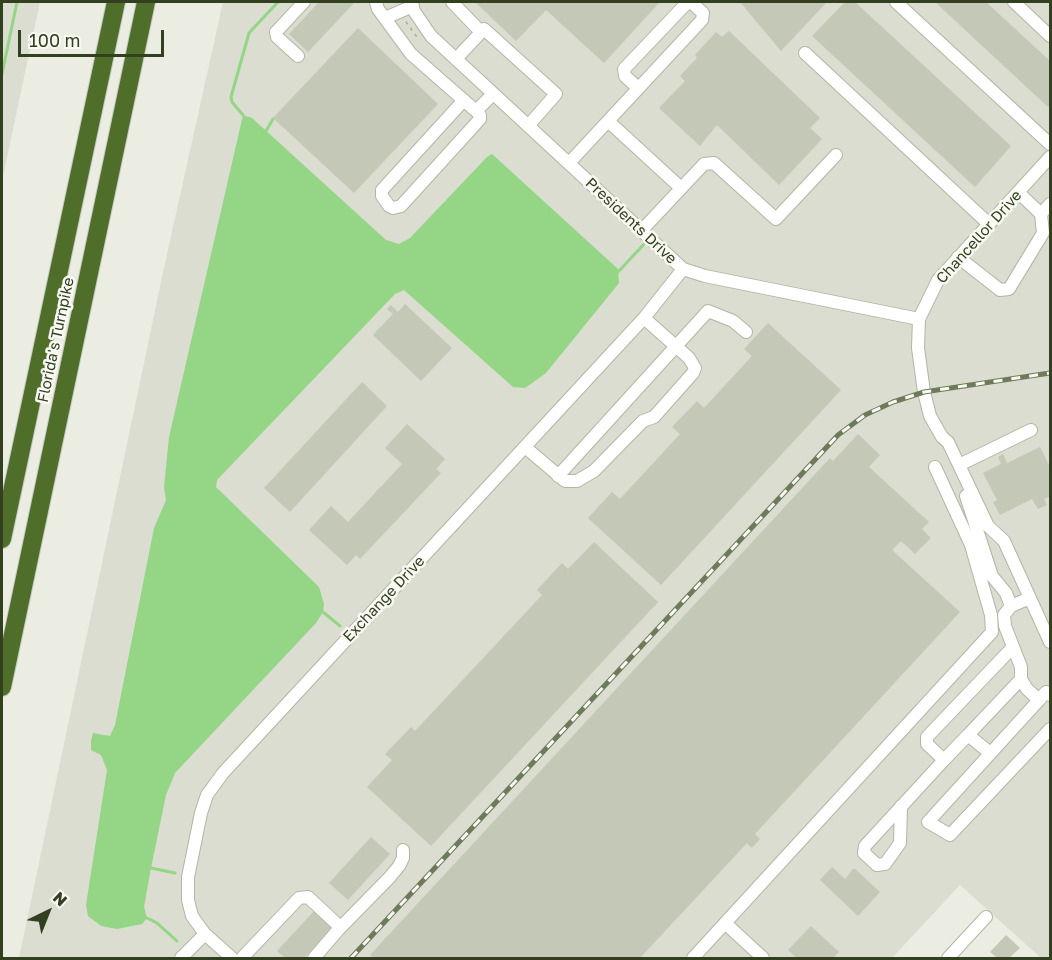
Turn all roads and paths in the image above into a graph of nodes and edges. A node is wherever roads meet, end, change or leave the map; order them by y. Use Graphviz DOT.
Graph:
graph roads {
  1 [pos="116,2"];
  2 [pos="146,2"];
  3 [pos="304,2"];
  4 [pos="376,2"];
  5 [pos="452,2"];
  6 [pos="896,2"];
  7 [pos="1014,2"];
  8 [pos="412,4"];
  9 [pos="385,18"];
  10 [pos="481,32"];
  11 [pos="1050,36"];
  12 [pos="806,53"];
  13 [pos="298,56"];
  14 [pos="456,59"];
  15 [pos="638,88"];
  16 [pos="493,94"];
  17 [pos="464,100"];
  18 [pos="476,111"];
  19 [pos="608,121"];
  20 [pos="528,126"];
  21 [pos="1050,144"];
  22 [pos="836,155"];
  23 [pos="1050,157"];
  24 [pos="569,163"];
  25 [pos="681,188"];
  26 [pos="1018,192"];
  27 [pos="1050,204"];
  28 [pos="1041,214"];
  29 [pos="989,224"];
  30 [pos="642,230"];
  31 [pos="958,257"];
  32 [pos="683,269"];
  33 [pos="644,318"];
  34 [pos="919,319"];
  35 [pos="746,332"];
  36 [pos="675,346"];
  37 [pos="1031,430"];
  38 [pos="940,433"];
  39 [pos="525,447"];
  40 [pos="959,465"];
  41 [pos="934,467"];
  42 [pos="558,476"];
  43 [pos="2,539"];
  44 [pos="1030,598"];
  45 [pos="1011,606"];
  46 [pos="1050,642"];
  47 [pos="1013,647"];
  48 [pos="1021,679"];
  49 [pos="2,687"];
  50 [pos="1045,698"];
  51 [pos="1050,729"];
  52 [pos="968,735"];
  53 [pos="990,753"];
  54 [pos="944,760"];
  55 [pos="901,806"];
  56 [pos="403,850"];
  57 [pos="986,917"];
  58 [pos="725,923"];
  59 [pos="339,929"];
  60 [pos="205,934"];
  61 [pos="182,958"];
  62 [pos="232,958"];
  63 [pos="242,958"];
  64 [pos="314,958"];
  65 [pos="693,958"];
  66 [pos="763,958"];
  67 [pos="948,958"];
  1 -- 43 [label="highway, Florida's Turnpike"];
  2 -- 49 [label="highway, Florida's Turnpike"];
  3 -- 13 [label="street"];
  4 -- 9 [label="street"];
  5 -- 10 [label="street"];
  6 -- 21 [label="street"];
  7 -- 11 [label="street"];
  8 -- 9 [label="street"];
  8 -- 14 [label="street, Presidents Drive"];
  9 -- 17 [label="street"];
  10 -- 14 [label="street"];
  10 -- 20 [label="street"];
  12 -- 29 [label="street"];
  14 -- 16 [label="street, Presidents Drive"];
  15 -- 15 [label="street"];
  15 -- 19 [label="street"];
  16 -- 18 [label="street"];
  16 -- 20 [label="street, Presidents Drive"];
  17 -- 18 [label="street"];
  17 -- 18 [label="street"];
  19 -- 24 [label="street"];
  19 -- 25 [label="street"];
  20 -- 24 [label="street, Presidents Drive"];
  22 -- 25 [label="street"];
  23 -- 26 [label="street, Chancellor Drive"];
  24 -- 30 [label="street, Presidents Drive"];
  25 -- 30 [label="street"];
  26 -- 28 [label="street"];
  26 -- 29 [label="street, Chancellor Drive"];
  27 -- 28 [label="street"];
  28 -- 31 [label="street"];
  29 -- 31 [label="street, Chancellor Drive"];
  30 -- 32 [label="street, Presidents Drive"];
  31 -- 34 [label="street, Chancellor Drive"];
  32 -- 33 [label="street, Exchange Drive"];
  32 -- 34 [label="street, Presidents Drive"];
  33 -- 36 [label="street"];
  33 -- 39 [label="street, Exchange Drive"];
  34 -- 38 [label="street, Chancellor Drive"];
  35 -- 36 [label="street"];
  36 -- 42 [label="street"];
  36 -- 42 [label="street"];
  37 -- 40 [label="street"];
  38 -- 40 [label="street"];
  38 -- 45 [label="street"];
  39 -- 42 [label="street"];
  39 -- 60 [label="street, Exchange Drive"];
  40 -- 44 [label="street"];
  41 -- 58 [label="street"];
  44 -- 45 [label="street"];
  44 -- 46 [label="street"];
  45 -- 47 [label="street"];
  47 -- 48 [label="street"];
  47 -- 54 [label="street"];
  48 -- 50 [label="street"];
  48 -- 52 [label="street"];
  50 -- 53 [label="street"];
  51 -- 53 [label="street"];
  52 -- 53 [label="street"];
  52 -- 54 [label="street"];
  54 -- 55 [label="street"];
  56 -- 59 [label="street"];
  57 -- 67 [label="street"];
  58 -- 65 [label="street"];
  58 -- 66 [label="street"];
  59 -- 63 [label="street"];
  59 -- 64 [label="street"];
  60 -- 61 [label="street"];
  60 -- 62 [label="street, Exchange Drive"];
}
